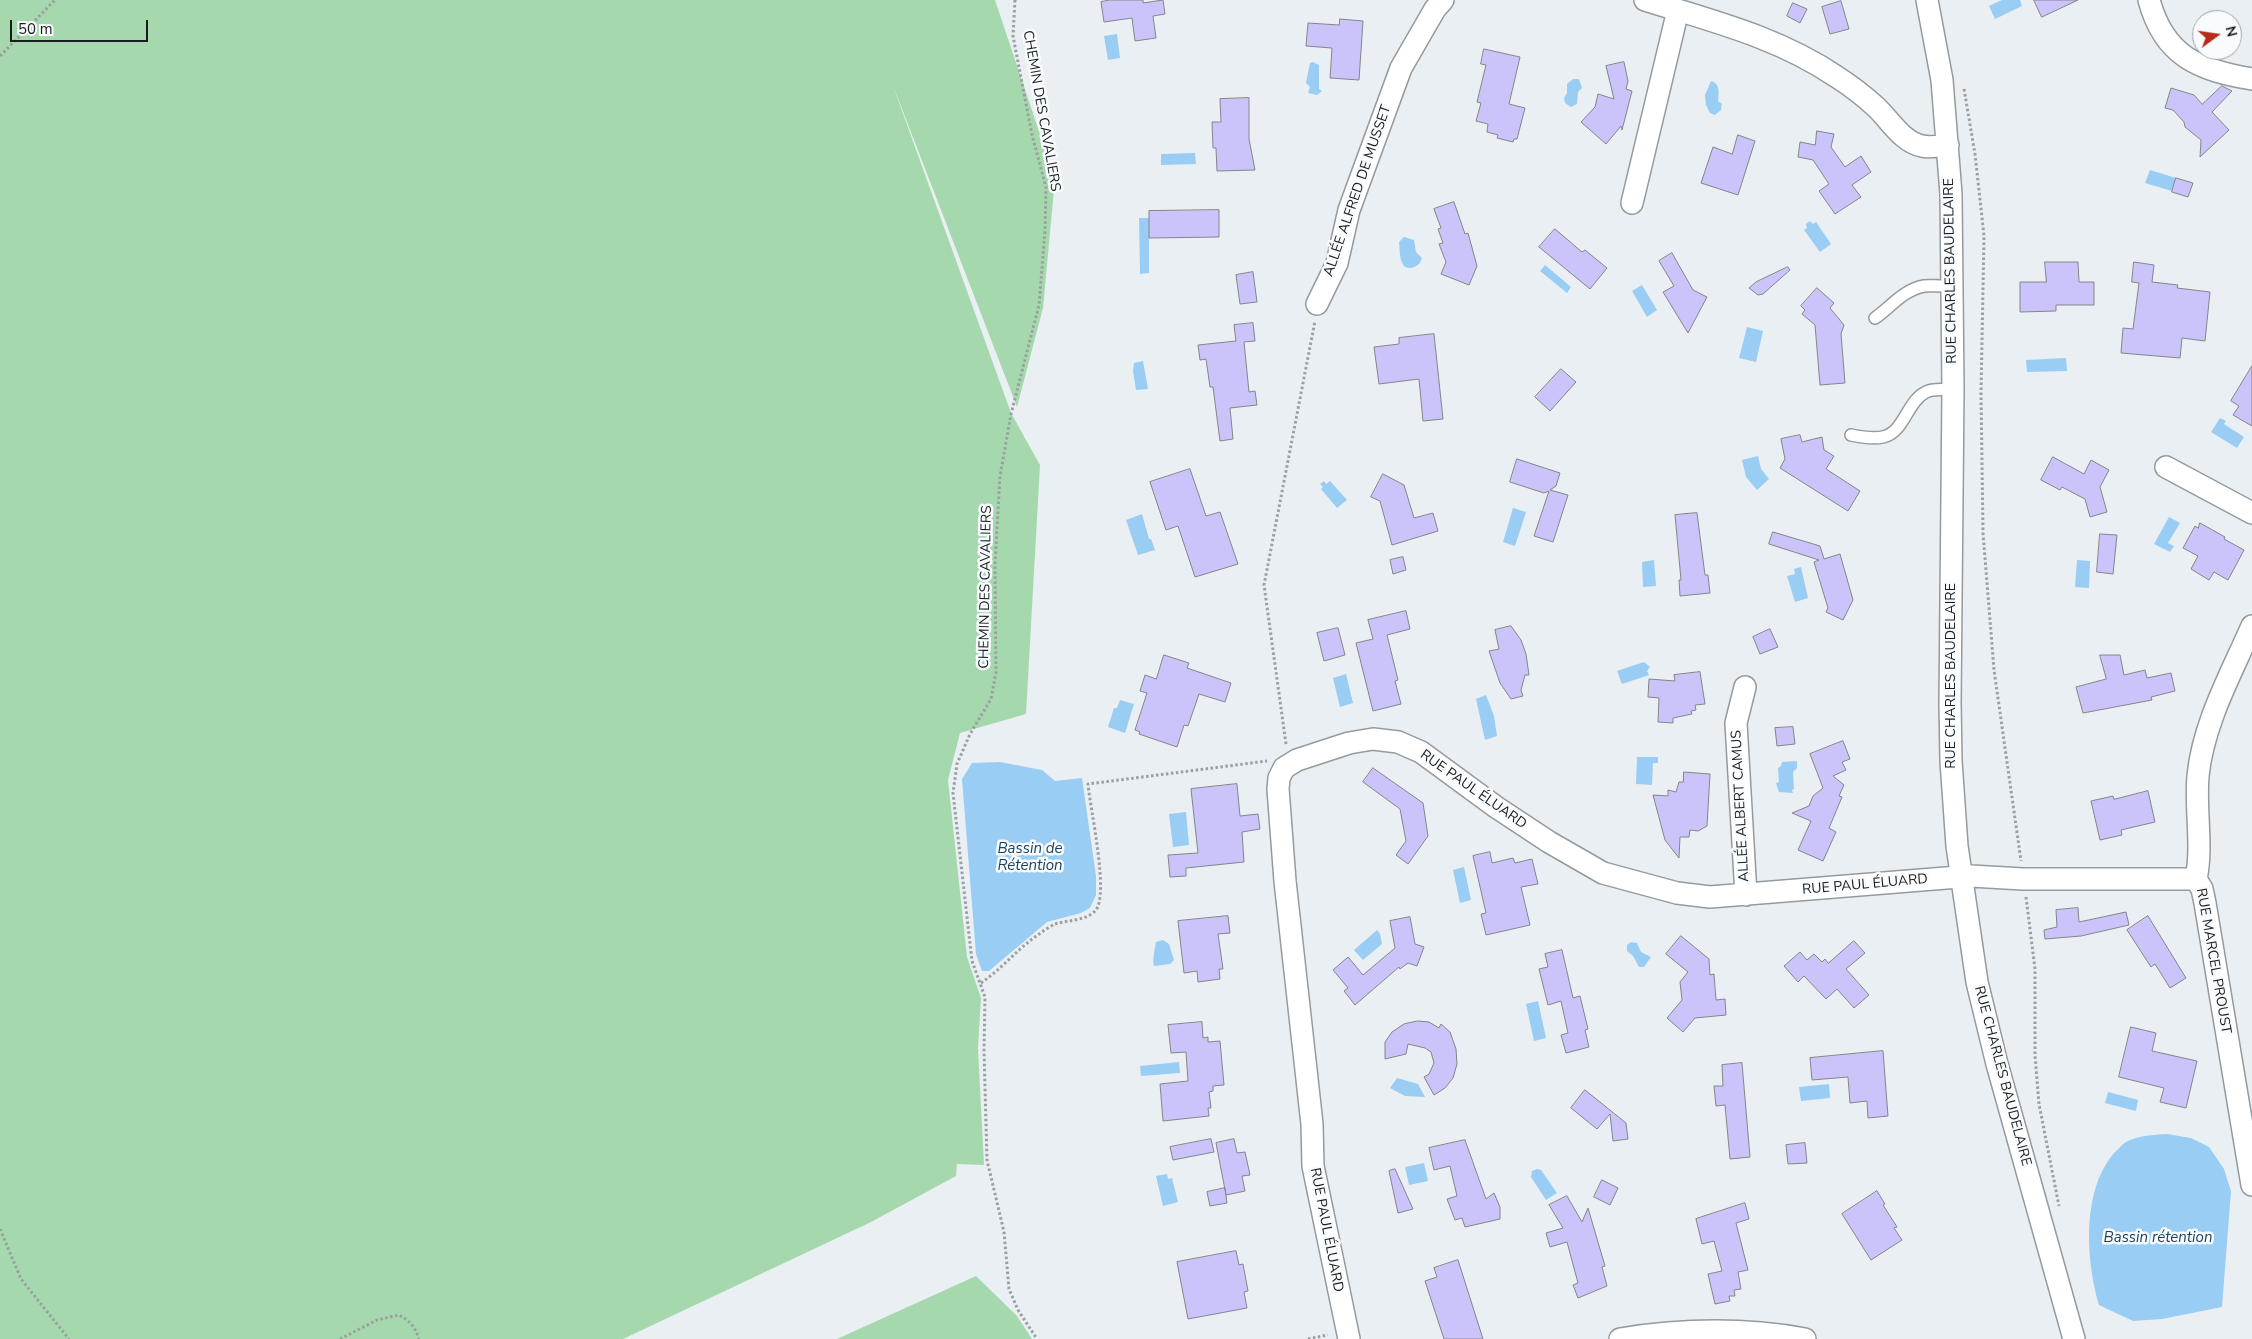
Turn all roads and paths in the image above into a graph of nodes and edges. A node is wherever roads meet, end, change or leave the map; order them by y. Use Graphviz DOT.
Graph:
graph roads {
  1 [pos="55,0"];
  2 [pos="1015,0"];
  3 [pos="1443,0"];
  4 [pos="1645,0"];
  5 [pos="1927,0"];
  6 [pos="2149,0"];
  7 [pos="1678,10"];
  8 [pos="0,56"];
  9 [pos="2252,80"];
  10 [pos="1963,85"];
  11 [pos="1948,145"];
  12 [pos="1632,203"];
  13 [pos="1952,285"];
  14 [pos="1317,304"];
  15 [pos="1875,318"];
  16 [pos="1953,390"];
  17 [pos="1851,435"];
  18 [pos="2166,467"];
  19 [pos="2252,513"];
  20 [pos="2252,626"];
  21 [pos="1744,687"];
  22 [pos="1286,766"];
  23 [pos="1962,877"];
  24 [pos="2023,879"];
  25 [pos="2196,879"];
  26 [pos="1746,895"];
  27 [pos="981,983"];
  28 [pos="2252,1186"];
  29 [pos="2060,1213"];
  30 [pos="0,1229"];
  31 [pos="69,1339"];
  32 [pos="340,1339"];
  33 [pos="419,1339"];
  34 [pos="1037,1339"];
  35 [pos="1349,1339"];
  36 [pos="1620,1339"];
  37 [pos="1806,1339"];
  38 [pos="2074,1339"];
  1 -- 8 [label="path"];
  2 -- 27 [label="path, CHEMIN DES CAVALIERS"];
  3 -- 14 [label="street, ALLÉE ALFRED DE MUSSET"];
  4 -- 7 [label="street"];
  5 -- 11 [label="street, RUE CHARLES BAUDELAIRE"];
  6 -- 9 [label="street"];
  7 -- 11 [label="street"];
  7 -- 12 [label="street"];
  10 -- 24 [label="path"];
  11 -- 13 [label="street, RUE CHARLES BAUDELAIRE"];
  13 -- 15 [label="lane"];
  13 -- 16 [label="street, RUE CHARLES BAUDELAIRE"];
  14 -- 22 [label="path"];
  16 -- 17 [label="lane"];
  16 -- 23 [label="street, RUE CHARLES BAUDELAIRE"];
  18 -- 19 [label="street"];
  20 -- 25 [label="street"];
  21 -- 26 [label="street, ALLÉE ALBERT CAMUS"];
  22 -- 26 [label="street, RUE PAUL ÉLUARD"];
  22 -- 27 [label="path"];
  22 -- 35 [label="street, RUE PAUL ÉLUARD"];
  23 -- 24 [label="street, RUE MARCEL PROUST"];
  23 -- 26 [label="street, RUE PAUL ÉLUARD"];
  23 -- 38 [label="street, RUE CHARLES BAUDELAIRE"];
  24 -- 25 [label="street, RUE MARCEL PROUST"];
  24 -- 29 [label="path"];
  25 -- 28 [label="street, RUE MARCEL PROUST"];
  27 -- 34 [label="path, CHEMIN DES CAVALIERS"];
  30 -- 31 [label="path"];
  32 -- 33 [label="path"];
  36 -- 37 [label="street"];
}
